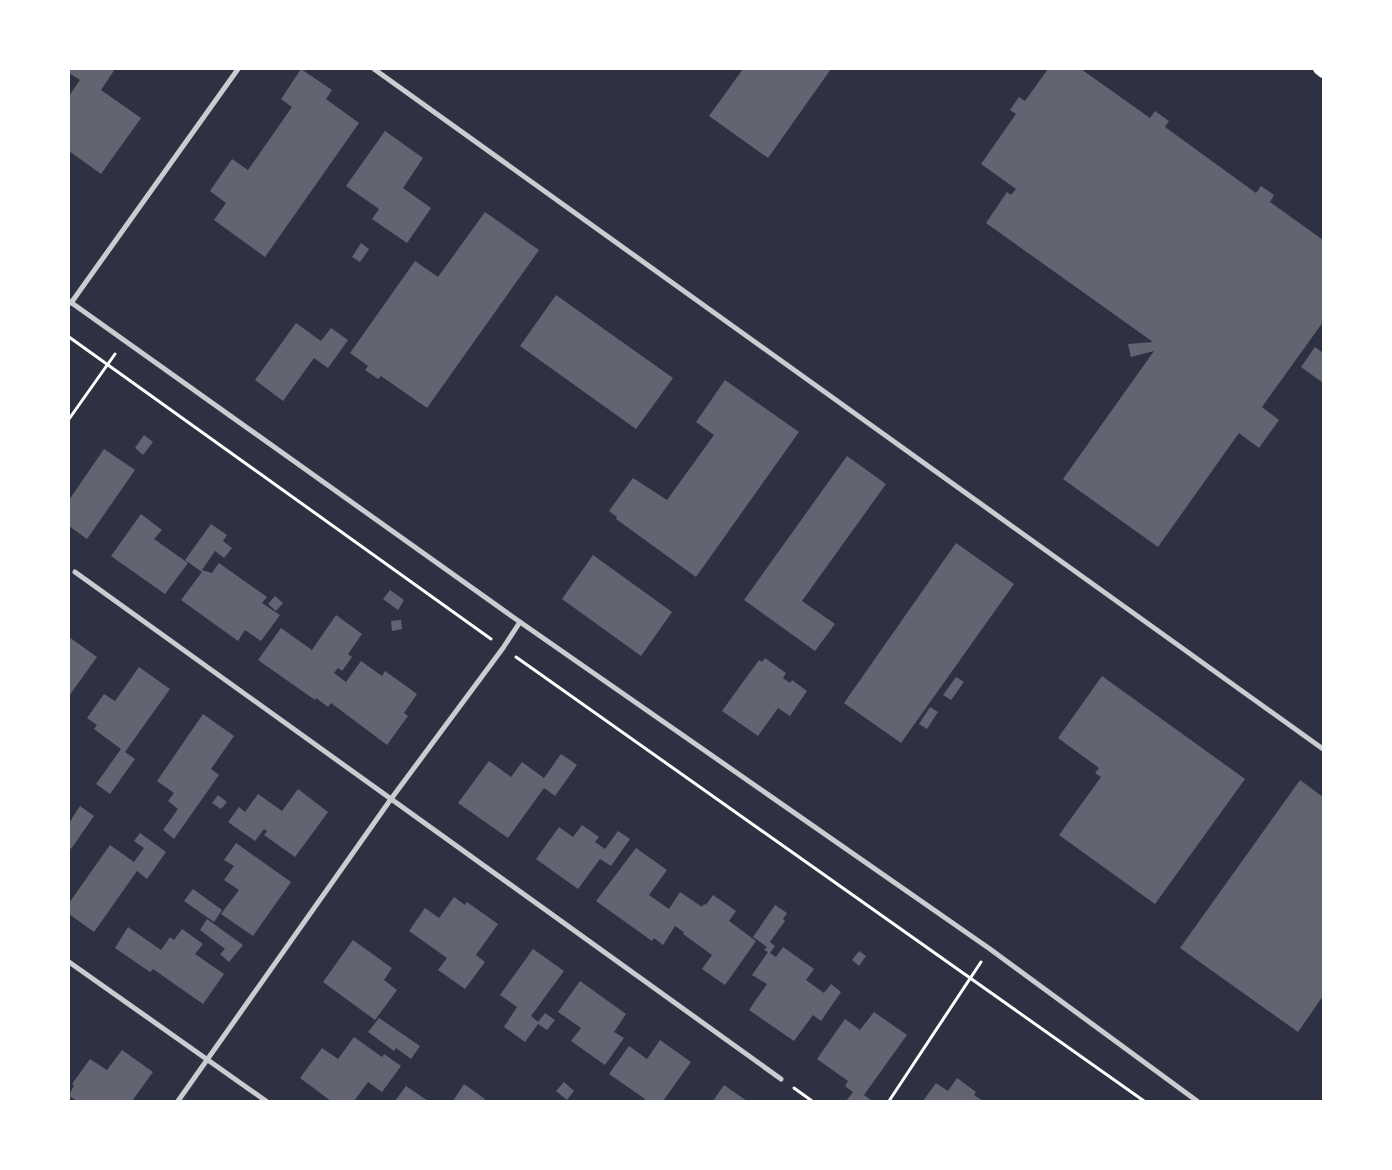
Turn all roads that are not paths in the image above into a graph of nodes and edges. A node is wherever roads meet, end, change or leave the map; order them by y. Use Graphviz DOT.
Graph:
graph roads {
  1 [pos="238,69"];
  2 [pos="374,69"];
  3 [pos="1318,69"];
  4 [pos="1323,73"];
  5 [pos="70,302"];
  6 [pos="75,572"];
  7 [pos="520,622"];
  8 [pos="1323,749"];
  9 [pos="391,799"];
  10 [pos="69,962"];
  11 [pos="206,1060"];
  12 [pos="781,1079"];
  13 [pos="178,1101"];
  14 [pos="266,1101"];
  15 [pos="1197,1101"];
  1 -- 5 [label="street"];
  2 -- 8 [label="street"];
  3 -- 4 [label="main road"];
  5 -- 7 [label="street"];
  6 -- 9 [label="street"];
  7 -- 9 [label="street"];
  7 -- 15 [label="street"];
  9 -- 11 [label="street"];
  9 -- 12 [label="street"];
  10 -- 11 [label="street"];
  11 -- 13 [label="street"];
  11 -- 14 [label="street"];
}
